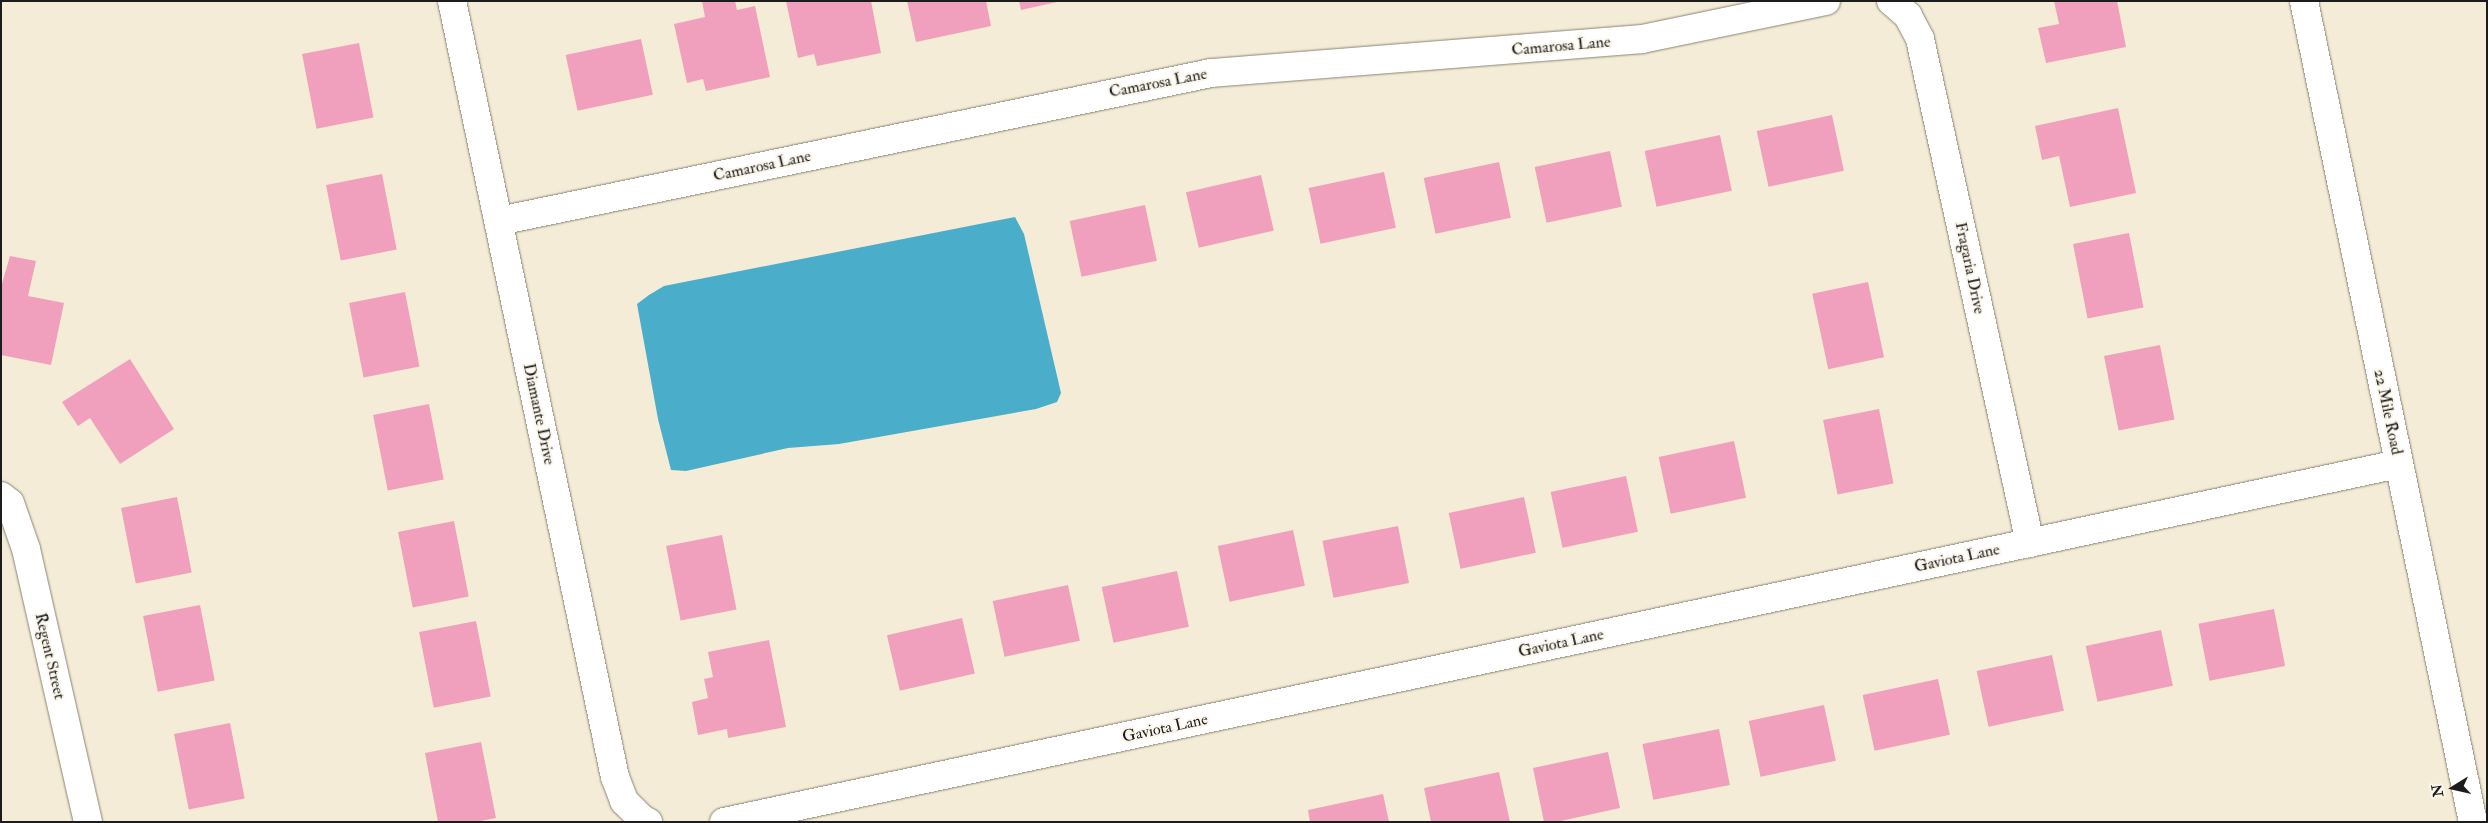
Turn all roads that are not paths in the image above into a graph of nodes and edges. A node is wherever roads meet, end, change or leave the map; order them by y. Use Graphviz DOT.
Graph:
graph roads {
  1 [pos="452,1"];
  2 [pos="1826,1"];
  3 [pos="1891,1"];
  4 [pos="2304,1"];
  5 [pos="498,221"];
  6 [pos="2398,464"];
  7 [pos="1,496"];
  8 [pos="2030,543"];
  9 [pos="645,820"];
  10 [pos="88,822"];
  11 [pos="724,822"];
  12 [pos="2473,822"];
  1 -- 5 [label="street, Diamante Drive"];
  2 -- 5 [label="street, Camarosa Lane"];
  3 -- 8 [label="street, Fragaria Drive"];
  4 -- 6 [label="street, 22 Mile Road"];
  5 -- 9 [label="street, Diamante Drive"];
  6 -- 8 [label="street, Gaviota Lane"];
  6 -- 12 [label="street, 22 Mile Road"];
  7 -- 10 [label="street, Regent Street"];
  8 -- 11 [label="street, Gaviota Lane"];
}
